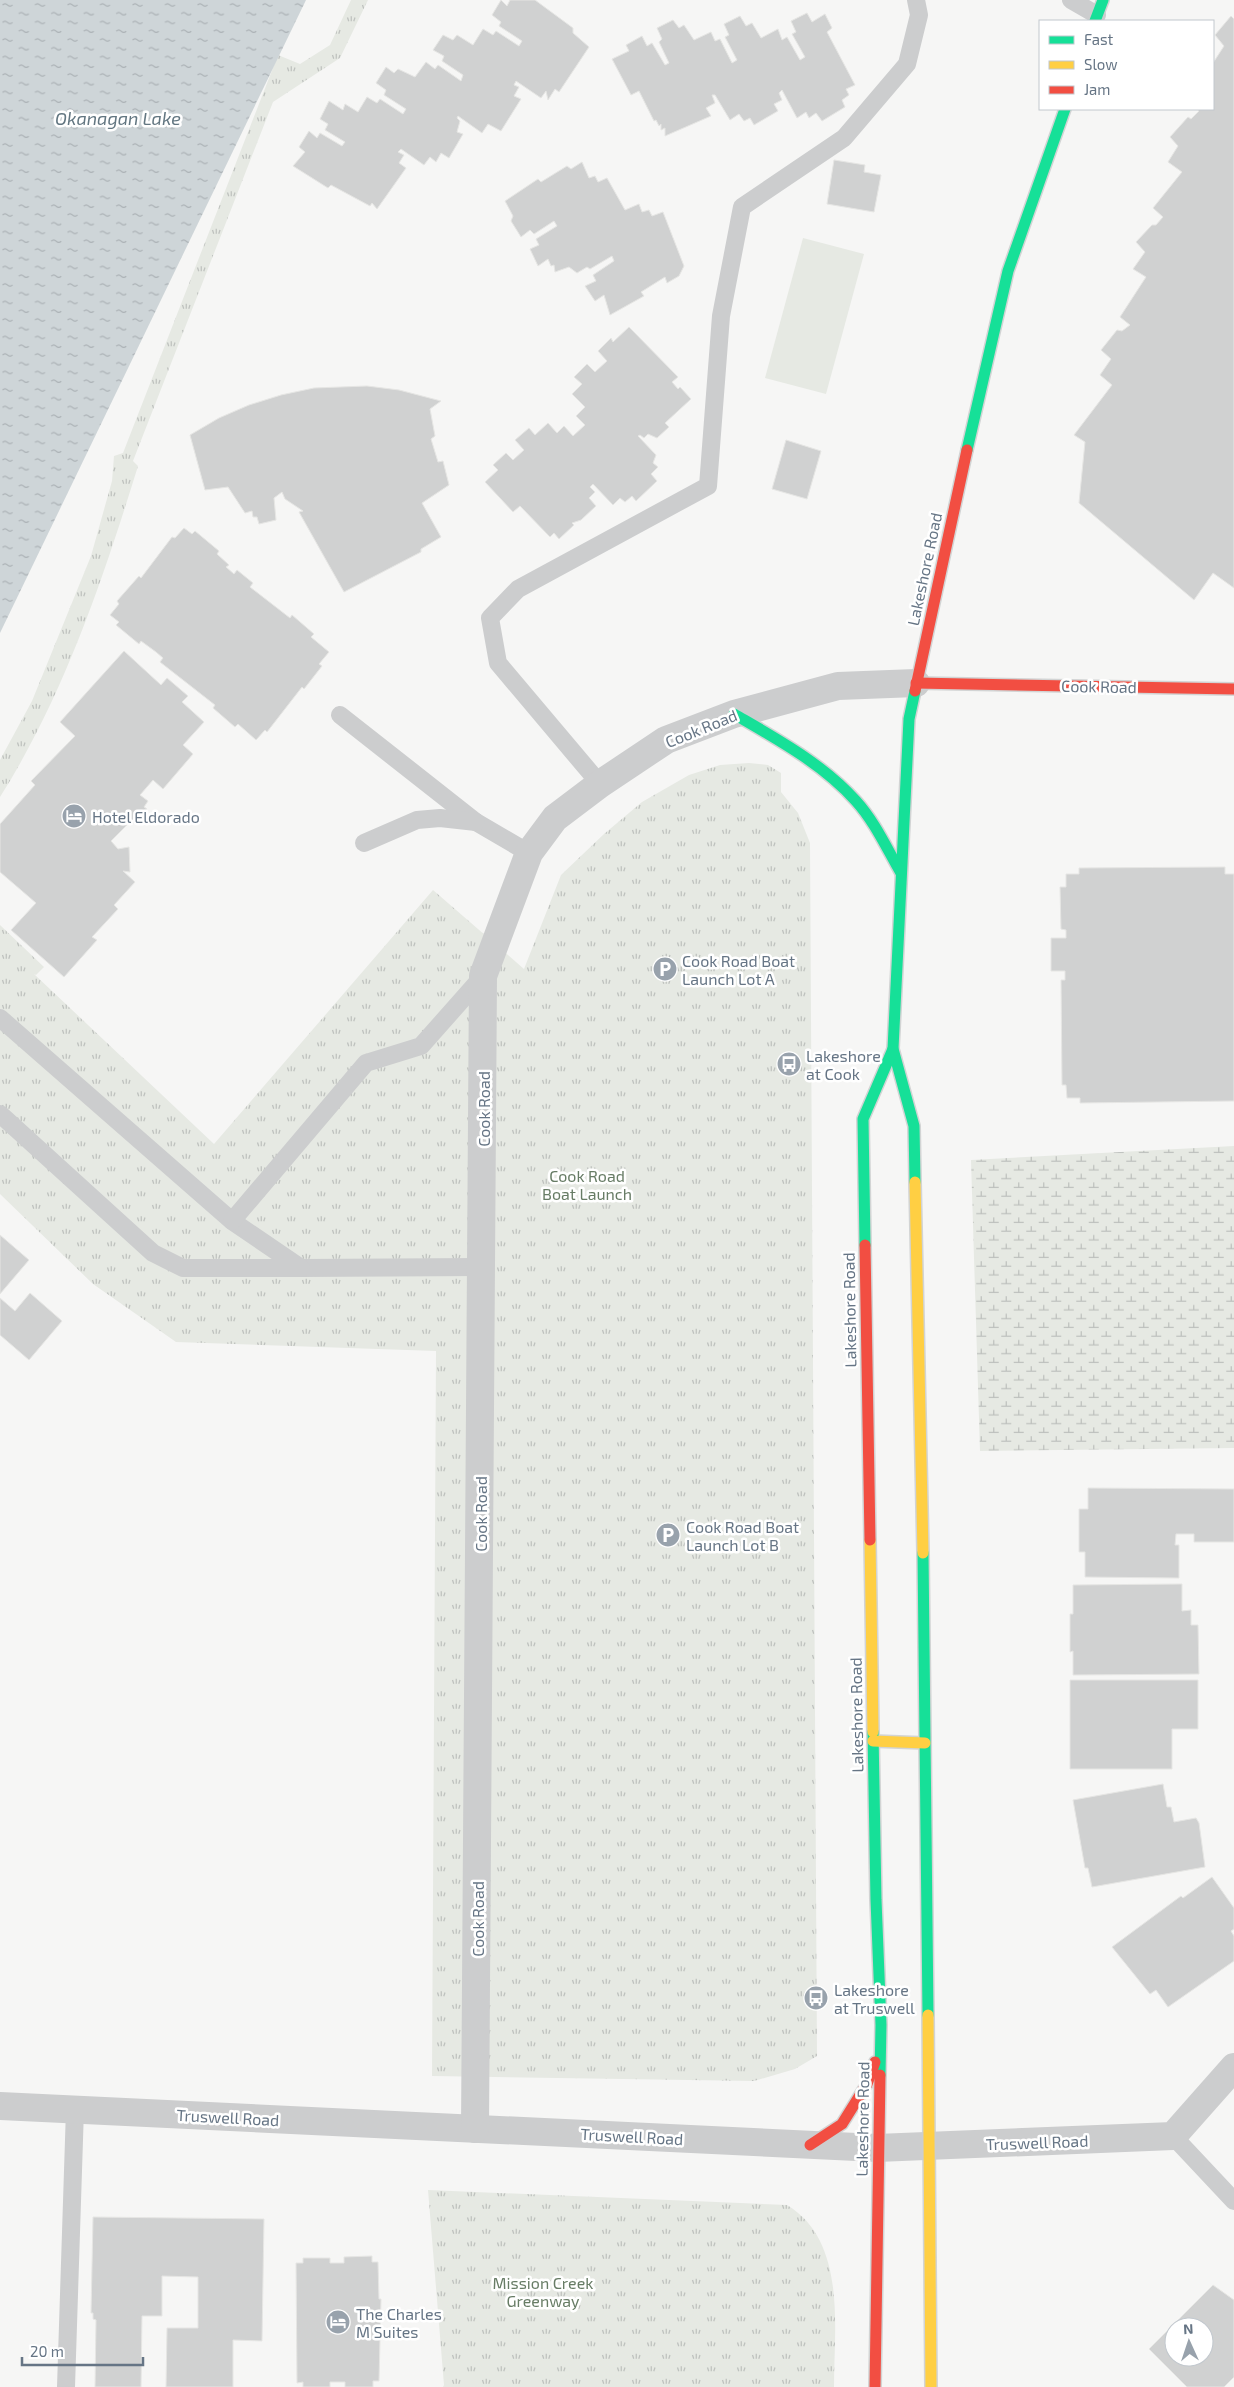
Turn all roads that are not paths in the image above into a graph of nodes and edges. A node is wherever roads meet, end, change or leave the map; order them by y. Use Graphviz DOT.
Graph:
graph roads {
  1 [pos="916,0"];
  2 [pos="1070,0"];
  3 [pos="1098,12"];
  4 [pos="1064,110"];
  5 [pos="916,683"];
  6 [pos="1234,689"];
  7 [pos="734,714"];
  8 [pos="340,715"];
  9 [pos="600,784"];
  10 [pos="476,822"];
  11 [pos="364,843"];
  12 [pos="529,853"];
  13 [pos="902,873"];
  14 [pos="484,976"];
  15 [pos="0,1018"];
  16 [pos="893,1049"];
  17 [pos="0,1114"];
  18 [pos="232,1220"];
  19 [pos="302,1268"];
  20 [pos="481,1268"];
  21 [pos="873,1741"];
  22 [pos="925,1743"];
  23 [pos="880,2047"];
  24 [pos="1234,2067"];
  25 [pos="0,2106"];
  26 [pos="76,2109"];
  27 [pos="475,2129"];
  28 [pos="1173,2136"];
  29 [pos="810,2145"];
  30 [pos="930,2146"];
  31 [pos="877,2148"];
  32 [pos="1234,2201"];
  33 [pos="66,2387"];
  34 [pos="875,2387"];
  35 [pos="932,2387"];
  1 -- 9 [label="lane"];
  2 -- 3 [label="lane"];
  4 -- 5 [label="main road, Lakeshore Road"];
  5 -- 6 [label="main road, Cook Road"];
  5 -- 7 [label="street, Cook Road"];
  5 -- 13 [label="main road, Lakeshore Road"];
  7 -- 9 [label="street, Cook Road"];
  7 -- 13 [label="main road"];
  8 -- 10 [label="lane"];
  9 -- 12 [label="street, Cook Road"];
  10 -- 11 [label="lane"];
  10 -- 12 [label="lane"];
  12 -- 14 [label="street, Cook Road"];
  13 -- 16 [label="main road, Lakeshore Road"];
  14 -- 18 [label="lane"];
  14 -- 20 [label="street, Cook Road"];
  15 -- 18 [label="lane"];
  16 -- 21 [label="main road, Lakeshore Road"];
  16 -- 22 [label="main road, Lakeshore Road"];
  17 -- 19 [label="lane"];
  18 -- 19 [label="lane"];
  19 -- 20 [label="lane"];
  20 -- 27 [label="street, Cook Road"];
  21 -- 22 [label="main road"];
  21 -- 23 [label="main road, Lakeshore Road"];
  22 -- 30 [label="main road, Lakeshore Road"];
  23 -- 29 [label="main road"];
  23 -- 31 [label="main road, Lakeshore Road"];
  24 -- 28 [label="street"];
  25 -- 26 [label="street, Truswell Road"];
  26 -- 27 [label="street, Truswell Road"];
  26 -- 33 [label="lane"];
  27 -- 29 [label="street, Truswell Road"];
  28 -- 30 [label="street, Truswell Road"];
  28 -- 32 [label="lane"];
  29 -- 31 [label="street, Truswell Road"];
  30 -- 31 [label="street, Truswell Road"];
  30 -- 35 [label="main road, Lakeshore Road"];
  31 -- 34 [label="main road, Lakeshore Road"];
}
